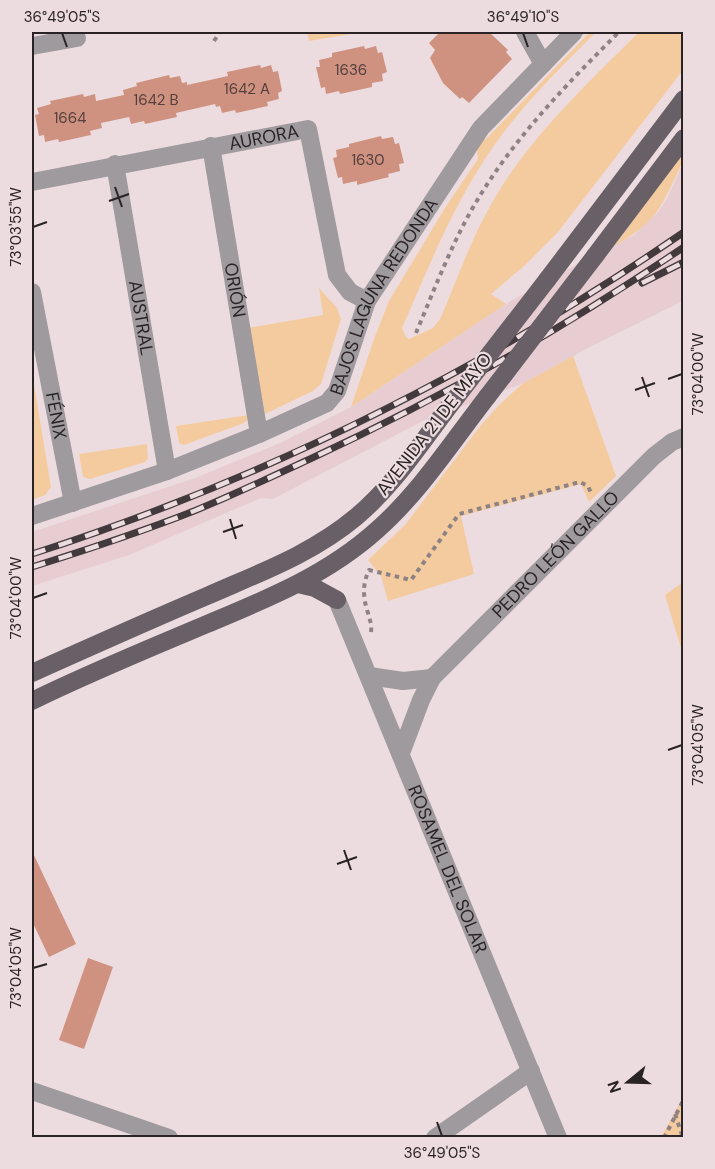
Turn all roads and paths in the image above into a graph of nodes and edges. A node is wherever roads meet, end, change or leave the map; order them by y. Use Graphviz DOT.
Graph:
graph roads {
  1 [pos="220,32"];
  2 [pos="525,32"];
  3 [pos="574,32"];
  4 [pos="619,32"];
  5 [pos="77,38"];
  6 [pos="214,41"];
  7 [pos="32,46"];
  8 [pos="543,64"];
  9 [pos="684,99"];
  10 [pos="684,138"];
  11 [pos="211,146"];
  12 [pos="115,164"];
  13 [pos="32,182"];
  14 [pos="32,292"];
  15 [pos="367,301"];
  16 [pos="416,333"];
  17 [pos="39,374"];
  18 [pos="259,434"];
  19 [pos="684,437"];
  20 [pos="167,471"];
  21 [pos="73,503"];
  22 [pos="600,511"];
  23 [pos="32,516"];
  24 [pos="340,559"];
  25 [pos="298,585"];
  26 [pos="337,600"];
  27 [pos="370,636"];
  28 [pos="32,674"];
  29 [pos="369,676"];
  30 [pos="432,678"];
  31 [pos="32,700"];
  32 [pos="401,753"];
  33 [pos="531,1071"];
  34 [pos="32,1090"];
  35 [pos="684,1099"];
  36 [pos="675,1114"];
  37 [pos="169,1137"];
  38 [pos="435,1137"];
  39 [pos="558,1137"];
  40 [pos="664,1137"];
  41 [pos="682,1137"];
  1 -- 6 [label="path"];
  2 -- 8 [label="street"];
  3 -- 8 [label="street, BAJOS LAGUNA REDONDA"];
  4 -- 16 [label="path"];
  5 -- 7 [label="street"];
  8 -- 15 [label="street, BAJOS LAGUNA REDONDA"];
  9 -- 28 [label="main road, AVENIDA 21 DE MAYO, bridge"];
  10 -- 24 [label="main road, AVENIDA 21 DE MAYO, bridge"];
  11 -- 12 [label="street, AURORA"];
  11 -- 15 [label="street, AURORA"];
  11 -- 18 [label="street, ORIÓN"];
  12 -- 13 [label="street, AURORA"];
  12 -- 20 [label="street, AUSTRAL"];
  14 -- 17 [label="street, FÉNIX"];
  15 -- 18 [label="street, BAJOS LAGUNA REDONDA"];
  17 -- 21 [label="street, FÉNIX"];
  18 -- 20 [label="street, BAJOS LAGUNA REDONDA"];
  19 -- 22 [label="street, PEDRO LEÓN GALLO"];
  20 -- 21 [label="street, BAJOS LAGUNA REDONDA"];
  21 -- 23 [label="street, BAJOS LAGUNA REDONDA"];
  22 -- 27 [label="path"];
  22 -- 30 [label="street, PEDRO LEÓN GALLO"];
  24 -- 25 [label="main road, AVENIDA 21 DE MAYO"];
  24 -- 26 [label="main road"];
  25 -- 26 [label="main road"];
  25 -- 31 [label="main road, AVENIDA 21 DE MAYO"];
  26 -- 29 [label="street, ROSAMEL DEL SOLAR"];
  29 -- 30 [label="street"];
  29 -- 32 [label="street, ROSAMEL DEL SOLAR"];
  30 -- 32 [label="street, PEDRO LEÓN GALLO"];
  32 -- 33 [label="street, ROSAMEL DEL SOLAR"];
  33 -- 38 [label="street"];
  33 -- 39 [label="street, ROSAMEL DEL SOLAR"];
  34 -- 37 [label="street"];
  35 -- 36 [label="path"];
  36 -- 40 [label="path"];
  36 -- 41 [label="path"];
}
